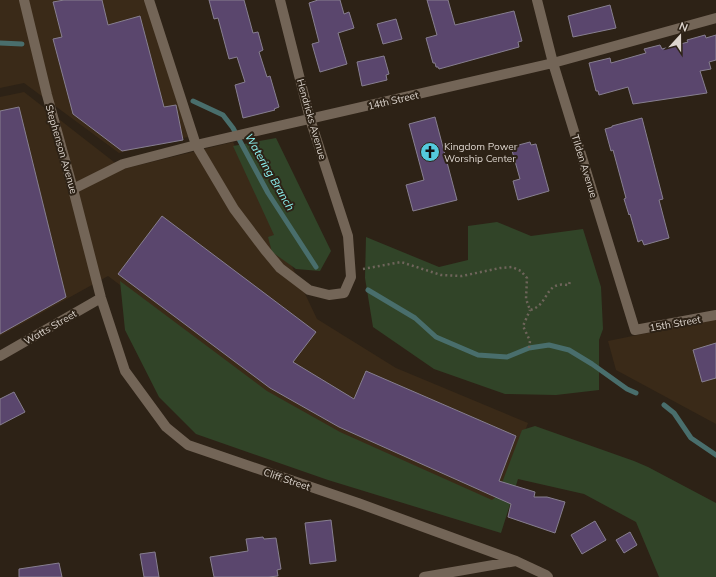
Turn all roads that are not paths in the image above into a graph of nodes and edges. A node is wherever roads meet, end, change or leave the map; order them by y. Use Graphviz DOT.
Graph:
graph roads {
  1 [pos="24,0"];
  2 [pos="149,0"];
  3 [pos="280,0"];
  4 [pos="537,0"];
  5 [pos="716,18"];
  6 [pos="553,63"];
  7 [pos="310,119"];
  8 [pos="196,145"];
  9 [pos="73,189"];
  10 [pos="101,298"];
  11 [pos="716,316"];
  12 [pos="635,330"];
  13 [pos="0,356"];
  14 [pos="516,561"];
  15 [pos="424,577"];
  16 [pos="548,577"];
  1 -- 9 [label="street, Stephenson Avenue"];
  2 -- 8 [label="street"];
  3 -- 7 [label="street, Hendricks Avenue"];
  4 -- 6 [label="street, Tilden Avenue"];
  5 -- 6 [label="street, 14th Street"];
  6 -- 7 [label="street, 14th Street"];
  6 -- 12 [label="street, Tilden Avenue"];
  7 -- 8 [label="street, 14th Street"];
  7 -- 8 [label="street, Hendricks Avenue"];
  8 -- 9 [label="street, 14th Street"];
  9 -- 10 [label="street, Stephenson Avenue"];
  10 -- 13 [label="street, Watts Street"];
  10 -- 14 [label="street, Cliff Street"];
  11 -- 12 [label="street, 15th Street"];
  14 -- 15 [label="street"];
  14 -- 16 [label="street, Cliff Street"];
}
